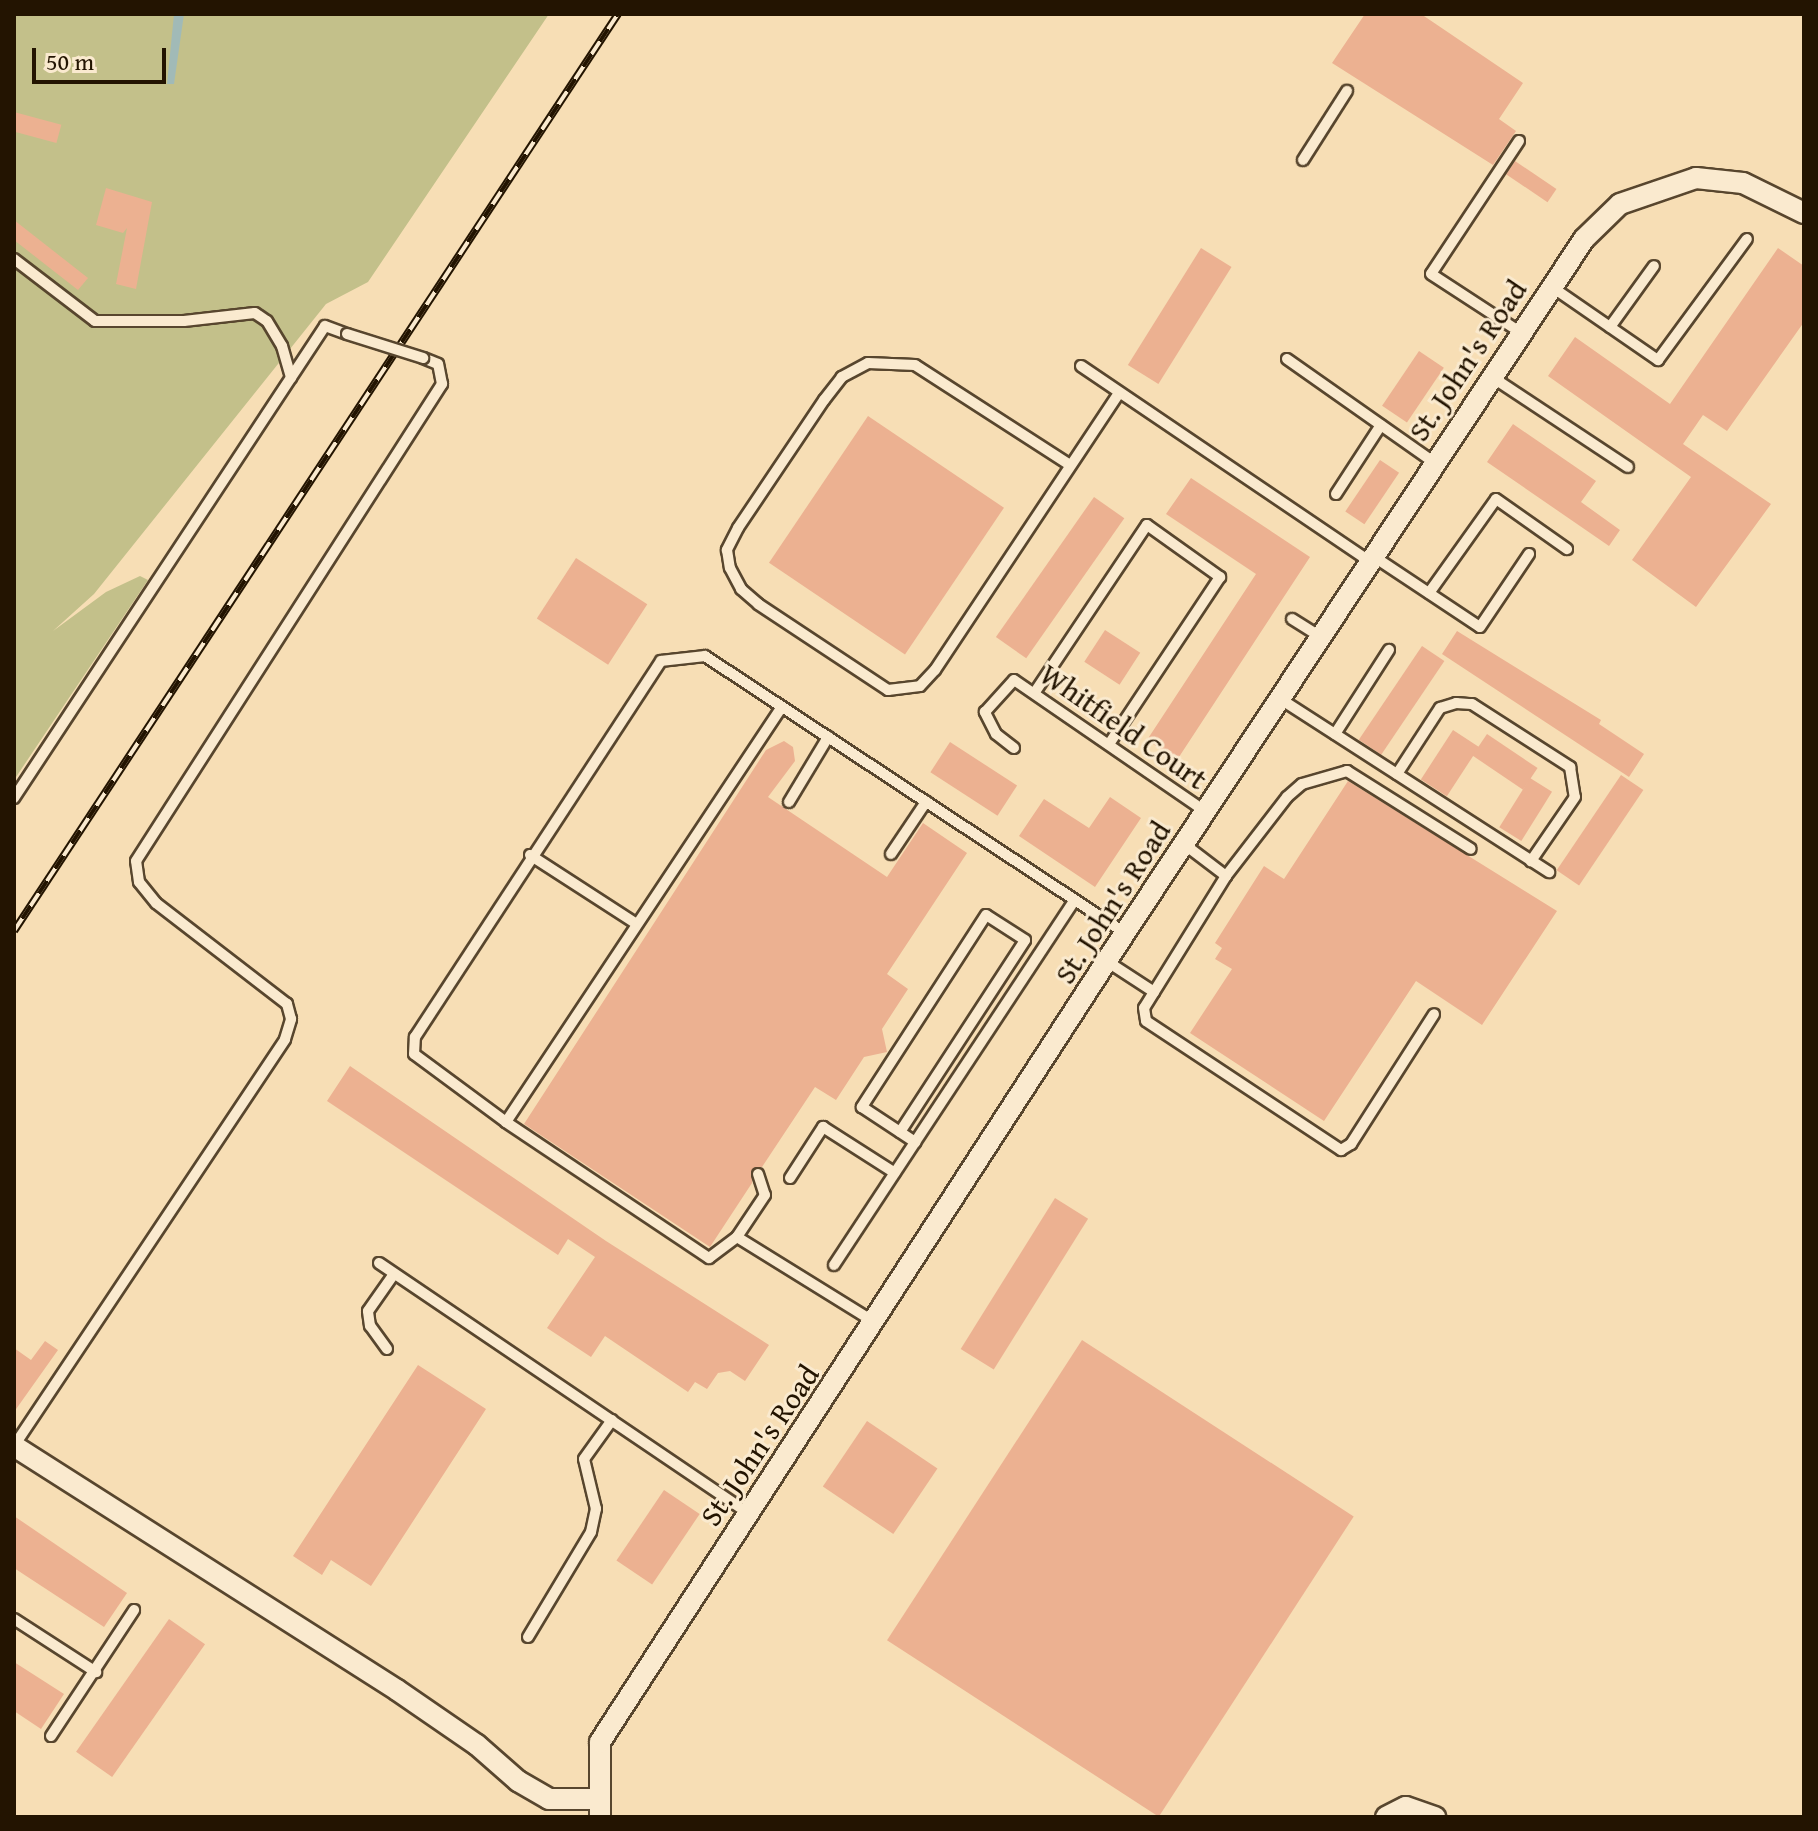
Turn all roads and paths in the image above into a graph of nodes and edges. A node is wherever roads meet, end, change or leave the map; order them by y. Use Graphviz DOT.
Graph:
graph roads {
  1 [pos="1347,91"];
  2 [pos="1519,141"];
  3 [pos="1303,160"];
  4 [pos="1804,213"];
  5 [pos="1747,239"];
  6 [pos="14,259"];
  7 [pos="1654,266"];
  8 [pos="1552,287"];
  9 [pos="1610,327"];
  10 [pos="1520,332"];
  11 [pos="1287,359"];
  12 [pos="1081,366"];
  13 [pos="1492,377"];
  14 [pos="291,378"];
  15 [pos="1119,393"];
  16 [pos="1381,425"];
  17 [pos="1435,463"];
  18 [pos="1070,465"];
  19 [pos="1628,467"];
  20 [pos="1336,494"];
  21 [pos="1567,549"];
  22 [pos="1529,554"];
  23 [pos="1372,559"];
  24 [pos="1429,593"];
  25 [pos="1292,619"];
  26 [pos="1322,638"];
  27 [pos="1389,650"];
  28 [pos="1035,692"];
  29 [pos="1282,700"];
  30 [pos="782,707"];
  31 [pos="1335,734"];
  32 [pos="828,737"];
  33 [pos="1109,744"];
  34 [pos="1014,748"];
  35 [pos="1397,774"];
  36 [pos="14,798"];
  37 [pos="789,802"];
  38 [pos="926,802"];
  39 [pos="1206,812"];
  40 [pos="1184,844"];
  41 [pos="1471,849"];
  42 [pos="891,854"];
  43 [pos="530,855"];
  44 [pos="1531,861"];
  45 [pos="1549,872"];
  46 [pos="1226,876"];
  47 [pos="1075,900"];
  48 [pos="635,923"];
  49 [pos="1125,933"];
  50 [pos="1108,962"];
  51 [pos="1154,992"];
  52 [pos="1434,1014"];
  53 [pos="506,1122"];
  54 [pos="900,1132"];
  55 [pos="915,1142"];
  56 [pos="895,1173"];
  57 [pos="758,1174"];
  58 [pos="790,1178"];
  59 [pos="737,1237"];
  60 [pos="379,1263"];
  61 [pos="834,1265"];
  62 [pos="394,1274"];
  63 [pos="876,1323"];
  64 [pos="387,1349"];
  65 [pos="612,1420"];
  66 [pos="15,1445"];
  67 [pos="748,1513"];
  68 [pos="134,1610"];
  69 [pos="14,1619"];
  70 [pos="528,1637"];
  71 [pos="96,1672"];
  72 [pos="51,1736"];
  73 [pos="598,1808"];
  74 [pos="1386,1817"];
  75 [pos="1435,1817"];
  1 -- 3 [label="lane"];
  2 -- 10 [label="lane"];
  4 -- 8 [label="street, St. John's Road"];
  5 -- 9 [label="lane"];
  6 -- 14 [label="lane"];
  7 -- 9 [label="lane"];
  8 -- 9 [label="lane"];
  8 -- 10 [label="street, St. John's Road"];
  10 -- 13 [label="street, St. John's Road"];
  11 -- 16 [label="lane"];
  12 -- 15 [label="lane"];
  13 -- 17 [label="street, St. John's Road"];
  13 -- 19 [label="lane"];
  14 -- 36 [label="lane"];
  14 -- 66 [label="lane, bridge"];
  15 -- 18 [label="lane"];
  15 -- 23 [label="lane"];
  16 -- 17 [label="lane"];
  16 -- 20 [label="lane"];
  17 -- 23 [label="street, St. John's Road"];
  18 -- 18 [label="lane"];
  21 -- 24 [label="lane"];
  22 -- 24 [label="lane"];
  23 -- 24 [label="lane"];
  23 -- 26 [label="street, St. John's Road"];
  25 -- 26 [label="lane"];
  26 -- 29 [label="street, St. John's Road"];
  27 -- 31 [label="lane"];
  28 -- 33 [label="lane, Whitfield Court"];
  28 -- 33 [label="lane"];
  28 -- 34 [label="lane, Whitfield Court"];
  29 -- 31 [label="lane"];
  29 -- 39 [label="street, St. John's Road"];
  30 -- 32 [label="lane"];
  30 -- 43 [label="lane"];
  30 -- 48 [label="lane"];
  31 -- 35 [label="lane"];
  32 -- 37 [label="lane"];
  32 -- 38 [label="lane"];
  33 -- 39 [label="lane, Whitfield Court"];
  35 -- 44 [label="lane"];
  35 -- 44 [label="lane"];
  38 -- 42 [label="lane"];
  38 -- 47 [label="lane"];
  39 -- 40 [label="street, St. John's Road"];
  40 -- 46 [label="lane"];
  40 -- 49 [label="street, St. John's Road"];
  41 -- 46 [label="lane"];
  43 -- 48 [label="lane"];
  43 -- 53 [label="lane"];
  44 -- 45 [label="lane"];
  46 -- 51 [label="lane"];
  47 -- 49 [label="lane"];
  47 -- 55 [label="lane"];
  48 -- 53 [label="lane"];
  49 -- 50 [label="street, St. John's Road"];
  50 -- 51 [label="lane"];
  50 -- 63 [label="street, St. John's Road"];
  51 -- 52 [label="lane"];
  53 -- 59 [label="lane"];
  54 -- 55 [label="lane"];
  55 -- 56 [label="lane"];
  56 -- 58 [label="lane"];
  56 -- 61 [label="lane"];
  57 -- 59 [label="lane"];
  59 -- 63 [label="lane"];
  60 -- 62 [label="lane"];
  62 -- 64 [label="lane"];
  62 -- 65 [label="lane"];
  63 -- 67 [label="street, St. John's Road"];
  65 -- 67 [label="lane"];
  65 -- 70 [label="lane"];
  66 -- 73 [label="street"];
  67 -- 73 [label="street, St. John's Road"];
  68 -- 71 [label="lane"];
  69 -- 71 [label="lane"];
  71 -- 72 [label="lane"];
  74 -- 75 [label="street"];
}
